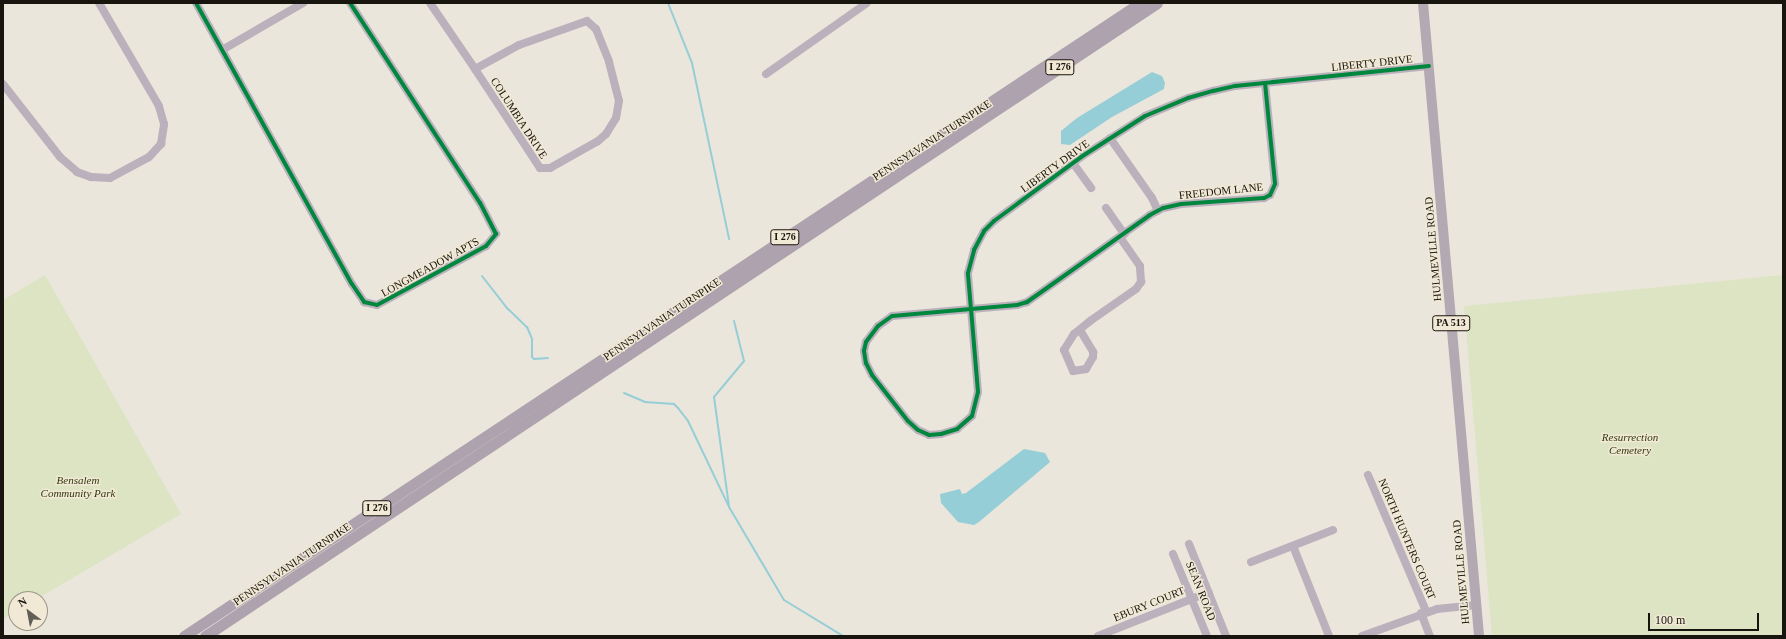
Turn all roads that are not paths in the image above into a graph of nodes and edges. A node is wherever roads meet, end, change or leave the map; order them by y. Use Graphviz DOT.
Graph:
graph roads {
  1 [pos="99,3"];
  2 [pos="196,3"];
  3 [pos="303,3"];
  4 [pos="350,3"];
  5 [pos="430,3"];
  6 [pos="868,3"];
  7 [pos="1140,3"];
  8 [pos="1157,3"];
  9 [pos="1423,3"];
  10 [pos="222,50"];
  11 [pos="1429,66"];
  12 [pos="475,69"];
  13 [pos="766,74"];
  14 [pos="1265,83"];
  15 [pos="3,84"];
  16 [pos="1110,138"];
  17 [pos="1073,163"];
  18 [pos="1091,188"];
  19 [pos="1106,208"];
  20 [pos="1158,211"];
  21 [pos="1122,235"];
  22 [pos="971,309"];
  23 [pos="1080,330"];
  24 [pos="1368,475"];
  25 [pos="1333,530"];
  26 [pos="1189,544"];
  27 [pos="1293,546"];
  28 [pos="1174,554"];
  29 [pos="1251,562"];
  30 [pos="1209,592"];
  31 [pos="1192,599"];
  32 [pos="1476,605"];
  33 [pos="1424,612"];
  34 [pos="184,636"];
  35 [pos="205,636"];
  36 [pos="1098,636"];
  37 [pos="1207,636"];
  38 [pos="1226,636"];
  39 [pos="1329,636"];
  40 [pos="1362,636"];
  41 [pos="1430,636"];
  42 [pos="1479,636"];
  1 -- 15 [label="street"];
  2 -- 10 [label="street, LONGMEADOW APTS"];
  3 -- 10 [label="street"];
  4 -- 10 [label="street, LONGMEADOW APTS"];
  5 -- 12 [label="street, COLUMBIA DRIVE"];
  6 -- 13 [label="street"];
  7 -- 34 [label="highway, PENNSYLVANIA TURNPIKE / I 276"];
  8 -- 35 [label="highway, PENNSYLVANIA TURNPIKE / I 276"];
  9 -- 11 [label="main road, HULMEVILLE ROAD / PA 513"];
  11 -- 14 [label="street, LIBERTY DRIVE"];
  11 -- 32 [label="main road, HULMEVILLE ROAD / PA 513"];
  12 -- 12 [label="street, COLUMBIA DRIVE"];
  14 -- 16 [label="street, LIBERTY DRIVE"];
  14 -- 20 [label="street, FREEDOM LANE"];
  16 -- 17 [label="street, LIBERTY DRIVE"];
  16 -- 20 [label="street"];
  17 -- 18 [label="street"];
  17 -- 22 [label="street, LIBERTY DRIVE"];
  19 -- 21 [label="street"];
  20 -- 21 [label="street, FREEDOM LANE"];
  21 -- 22 [label="street, FREEDOM LANE"];
  21 -- 23 [label="street"];
  22 -- 22 [label="street, LIBERTY DRIVE"];
  23 -- 23 [label="street"];
  24 -- 33 [label="street, NORTH HUNTERS COURT"];
  25 -- 27 [label="street"];
  26 -- 30 [label="street"];
  27 -- 29 [label="street"];
  27 -- 39 [label="street"];
  28 -- 31 [label="street, SEAN ROAD"];
  30 -- 31 [label="street, EBURY COURT"];
  30 -- 38 [label="street"];
  31 -- 36 [label="street, EBURY COURT"];
  31 -- 37 [label="street, SEAN ROAD"];
  32 -- 33 [label="street"];
  32 -- 42 [label="main road, HULMEVILLE ROAD / PA 513"];
  33 -- 40 [label="street"];
  33 -- 41 [label="street, NORTH HUNTERS COURT"];
}
